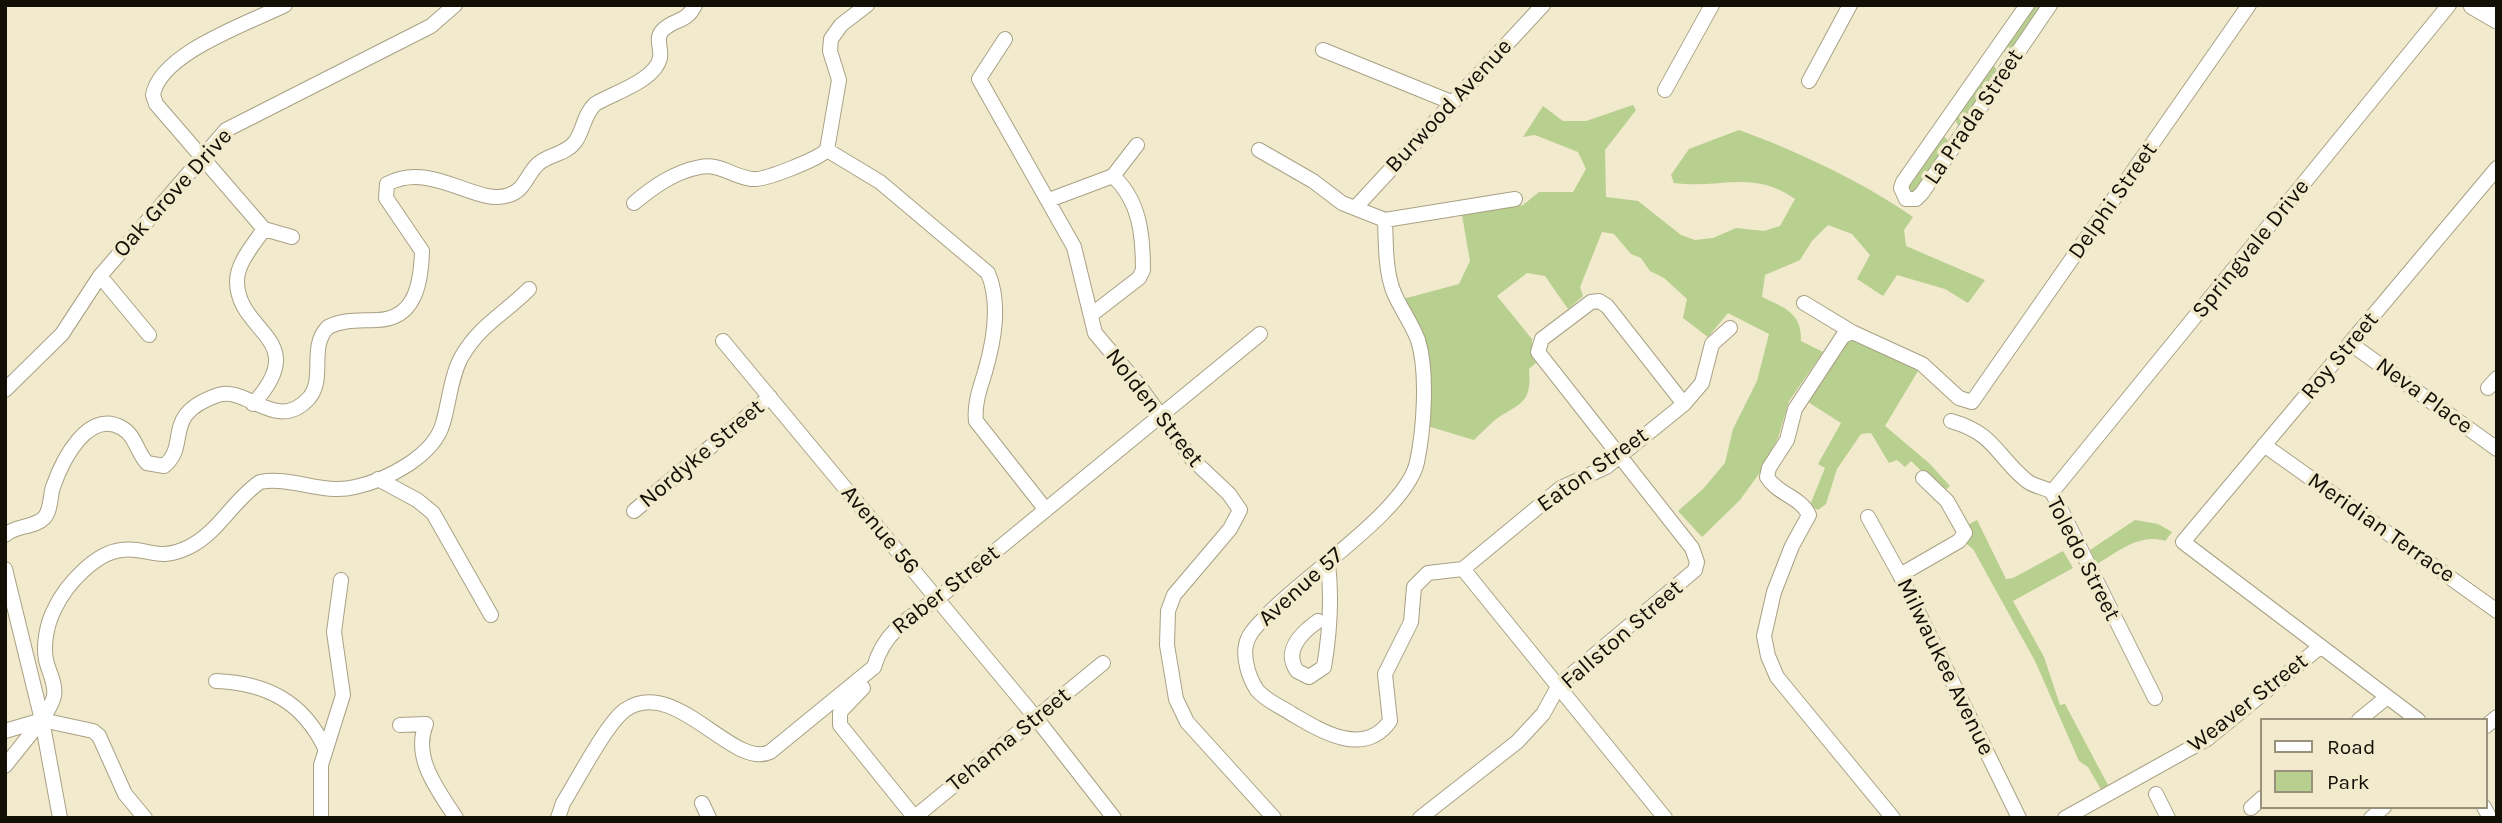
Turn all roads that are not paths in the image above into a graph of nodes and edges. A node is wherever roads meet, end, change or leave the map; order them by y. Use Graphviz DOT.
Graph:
graph roads {
  1 [pos="285,5"];
  2 [pos="455,5"];
  3 [pos="695,5"];
  4 [pos="867,5"];
  5 [pos="1543,5"];
  6 [pos="1712,5"];
  7 [pos="1850,5"];
  8 [pos="2027,5"];
  9 [pos="2050,5"];
  10 [pos="2249,5"];
  11 [pos="2449,5"];
  12 [pos="2473,5"];
  13 [pos="2497,19"];
  14 [pos="1005,39"];
  15 [pos="1324,50"];
  16 [pos="1994,54"];
  17 [pos="2009,65"];
  18 [pos="1809,81"];
  19 [pos="1665,90"];
  20 [pos="1451,102"];
  21 [pos="1945,125"];
  22 [pos="1960,135"];
  23 [pos="1137,145"];
  24 [pos="827,150"];
  25 [pos="1259,150"];
  26 [pos="202,157"];
  27 [pos="2497,168"];
  28 [pos="1113,176"];
  29 [pos="1515,199"];
  30 [pos="1049,200"];
  31 [pos="634,204"];
  32 [pos="1355,208"];
  33 [pos="1385,220"];
  34 [pos="264,229"];
  35 [pos="292,237"];
  36 [pos="100,275"];
  37 [pos="529,289"];
  38 [pos="1804,303"];
  39 [pos="1091,315"];
  40 [pos="1730,328"];
  41 [pos="1852,332"];
  42 [pos="1260,334"];
  43 [pos="149,335"];
  44 [pos="723,341"];
  45 [pos="2351,344"];
  46 [pos="5,390"];
  47 [pos="770,397"];
  48 [pos="253,404"];
  49 [pos="1684,404"];
  50 [pos="1159,418"];
  51 [pos="1951,421"];
  52 [pos="2264,446"];
  53 [pos="2497,449"];
  54 [pos="1619,456"];
  55 [pos="1923,478"];
  56 [pos="378,479"];
  57 [pos="2052,492"];
  58 [pos="1046,510"];
  59 [pos="634,511"];
  60 [pos="1868,517"];
  61 [pos="5,535"];
  62 [pos="1328,563"];
  63 [pos="5,569"];
  64 [pos="1463,569"];
  65 [pos="1900,575"];
  66 [pos="341,580"];
  67 [pos="937,599"];
  68 [pos="2497,611"];
  69 [pos="491,615"];
  70 [pos="1318,621"];
  71 [pos="2320,647"];
  72 [pos="1102,663"];
  73 [pos="874,667"];
  74 [pos="216,681"];
  75 [pos="1559,685"];
  76 [pos="2155,698"];
  77 [pos="2386,698"];
  78 [pos="1036,718"];
  79 [pos="2361,718"];
  80 [pos="2415,718"];
  81 [pos="42,720"];
  82 [pos="400,725"];
  83 [pos="5,731"];
  84 [pos="326,748"];
  85 [pos="5,766"];
  86 [pos="2156,794"];
  87 [pos="702,803"];
  88 [pos="915,817"];
  89 [pos="60,818"];
  90 [pos="145,818"];
  91 [pos="321,818"];
  92 [pos="456,818"];
  93 [pos="558,818"];
  94 [pos="709,818"];
  95 [pos="1114,818"];
  96 [pos="1273,818"];
  97 [pos="1420,818"];
  98 [pos="1665,818"];
  99 [pos="1893,818"];
  100 [pos="2019,818"];
  101 [pos="2065,818"];
  102 [pos="2168,818"];
  1 -- 26 [label="street"];
  2 -- 26 [label="street, Oak Grove Drive"];
  3 -- 48 [label="street"];
  4 -- 24 [label="street"];
  5 -- 20 [label="street, Burwood Avenue"];
  6 -- 19 [label="street"];
  7 -- 18 [label="street"];
  8 -- 16 [label="street, La Prada Street"];
  9 -- 17 [label="street, La Prada Street"];
  10 -- 41 [label="street, Delphi Street"];
  11 -- 57 [label="street, Springvale Drive"];
  12 -- 13 [label="main road"];
  14 -- 30 [label="street, Nolden Street"];
  15 -- 20 [label="street"];
  16 -- 17 [label="street"];
  16 -- 21 [label="street, La Prada Street"];
  17 -- 22 [label="street, La Prada Street"];
  20 -- 32 [label="street, Burwood Avenue"];
  21 -- 22 [label="street"];
  21 -- 22 [label="street, La Prada Street"];
  23 -- 28 [label="street"];
  24 -- 31 [label="street"];
  24 -- 58 [label="street"];
  25 -- 32 [label="street"];
  26 -- 34 [label="street"];
  26 -- 36 [label="street, Oak Grove Drive"];
  27 -- 45 [label="street, Roy Street"];
  28 -- 30 [label="street"];
  28 -- 39 [label="street"];
  29 -- 33 [label="street"];
  30 -- 39 [label="street, Nolden Street"];
  32 -- 33 [label="street"];
  33 -- 62 [label="street, Avenue 57"];
  34 -- 35 [label="street"];
  34 -- 48 [label="street"];
  36 -- 43 [label="street"];
  36 -- 46 [label="street, Oak Grove Drive"];
  37 -- 56 [label="street"];
  38 -- 41 [label="street"];
  39 -- 50 [label="street, Nolden Street"];
  40 -- 49 [label="street, Eaton Street"];
  41 -- 99 [label="street"];
  42 -- 50 [label="street, Raber Street"];
  44 -- 47 [label="street, Avenue 56"];
  45 -- 52 [label="street, Roy Street"];
  45 -- 53 [label="street, Neva Place"];
  47 -- 59 [label="street, Nordyke Street"];
  47 -- 67 [label="street, Avenue 56"];
  48 -- 61 [label="street"];
  49 -- 54 [label="street, Eaton Street"];
  49 -- 54 [label="street"];
  50 -- 58 [label="street, Raber Street"];
  50 -- 96 [label="street, Nolden Street"];
  51 -- 57 [label="street, Toledo Street"];
  52 -- 68 [label="street, Meridian Terrace"];
  52 -- 71 [label="street, Roy Street"];
  54 -- 64 [label="street, Eaton Street"];
  54 -- 75 [label="street, Fallston Street"];
  55 -- 65 [label="street"];
  56 -- 69 [label="street"];
  56 -- 81 [label="street"];
  57 -- 76 [label="street, Toledo Street"];
  58 -- 67 [label="street, Raber Street"];
  60 -- 65 [label="street, Milwaukee Avenue"];
  62 -- 64 [label="street, Avenue 57"];
  62 -- 70 [label="street"];
  63 -- 81 [label="street"];
  64 -- 75 [label="street"];
  65 -- 100 [label="street, Milwaukee Avenue"];
  66 -- 84 [label="street"];
  67 -- 73 [label="street, Raber Street"];
  67 -- 78 [label="street, Avenue 56"];
  71 -- 77 [label="street"];
  71 -- 101 [label="street, Weaver Street"];
  72 -- 78 [label="street, Tehama Street"];
  73 -- 88 [label="street"];
  73 -- 93 [label="street, Raber Street"];
  74 -- 84 [label="street"];
  75 -- 97 [label="street, Fallston Street"];
  75 -- 98 [label="street"];
  77 -- 79 [label="street"];
  77 -- 80 [label="street"];
  78 -- 88 [label="street, Tehama Street"];
  78 -- 95 [label="street, Avenue 56"];
  81 -- 83 [label="street"];
  81 -- 85 [label="street"];
  81 -- 89 [label="street"];
  81 -- 90 [label="street"];
  82 -- 92 [label="street"];
  84 -- 91 [label="street"];
  86 -- 102 [label="street"];
  87 -- 94 [label="street"];
}
